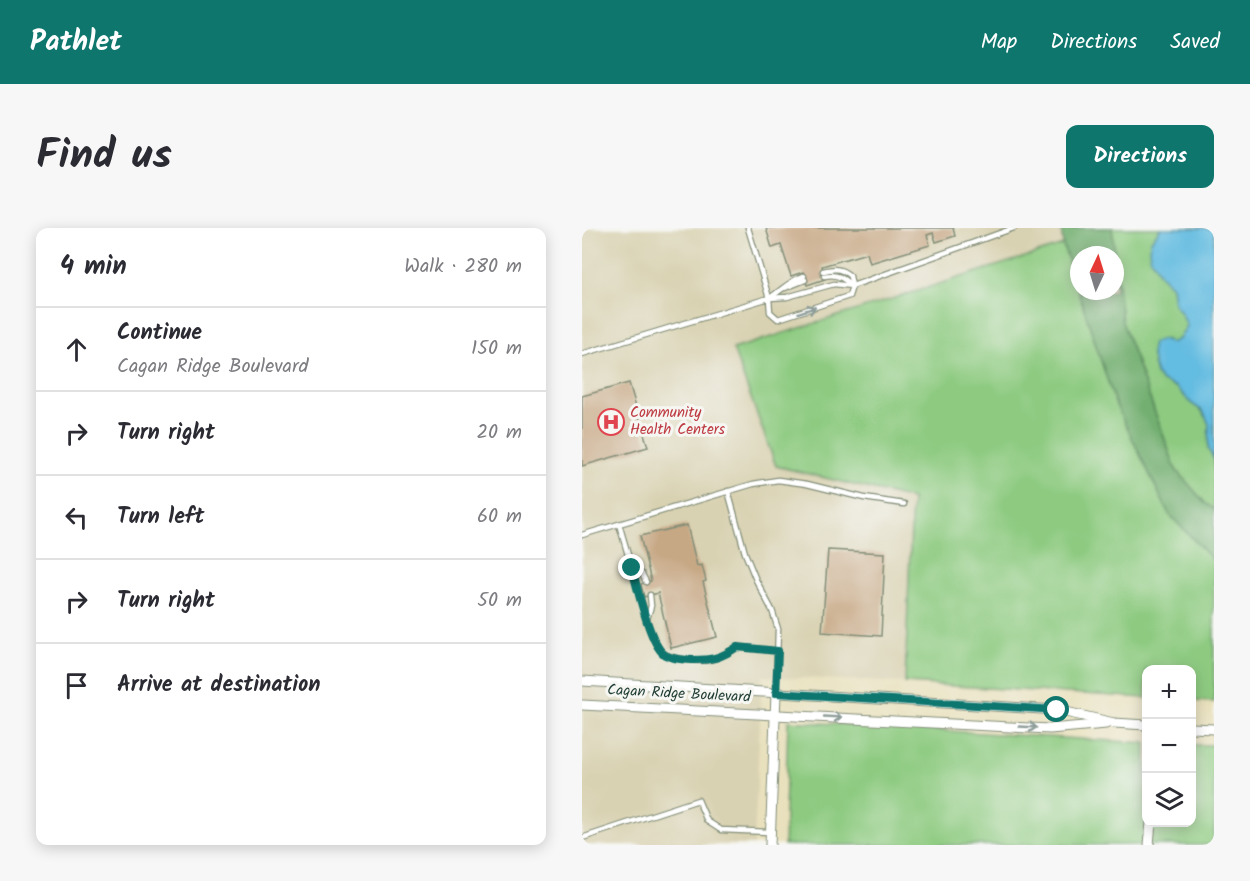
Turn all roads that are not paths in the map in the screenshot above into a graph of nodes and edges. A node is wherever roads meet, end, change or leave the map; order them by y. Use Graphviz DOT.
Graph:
graph roads {
  1 [pos="748,228"];
  2 [pos="1014,228"];
  3 [pos="824,273"];
  4 [pos="805,278"];
  5 [pos="852,286"];
  6 [pos="768,298"];
  7 [pos="582,354"];
  8 [pos="728,491"];
  9 [pos="904,504"];
  10 [pos="619,524"];
  11 [pos="582,535"];
  12 [pos="632,568"];
  13 [pos="646,582"];
  14 [pos="650,595"];
  15 [pos="647,620"];
  16 [pos="778,651"];
  17 [pos="582,681"];
  18 [pos="776,693"];
  19 [pos="582,705"];
  20 [pos="775,714"];
  21 [pos="1114,723"];
  22 [pos="1142,725"];
  23 [pos="1196,728"];
  24 [pos="1214,729"];
  25 [pos="1151,827"];
  26 [pos="770,832"];
  27 [pos="582,838"];
  28 [pos="770,845"];
  29 [pos="1149,845"];
  1 -- 6 [label="lane"];
  2 -- 5 [label="lane"];
  3 -- 5 [label="lane"];
  4 -- 6 [label="lane"];
  5 -- 6 [label="lane"];
  6 -- 5 [label="lane, one-way"];
  6 -- 7 [label="lane"];
  8 -- 9 [label="lane"];
  8 -- 10 [label="lane"];
  8 -- 16 [label="lane"];
  10 -- 11 [label="lane"];
  10 -- 12 [label="lane"];
  12 -- 13 [label="lane"];
  12 -- 15 [label="lane"];
  14 -- 15 [label="lane"];
  15 -- 16 [label="lane"];
  16 -- 18 [label="lane"];
  17 -- 18 [label="street, Cagan Ridge Boulevard"];
  18 -- 20 [label="street"];
  18 -- 21 [label="street, Cagan Ridge Boulevard"];
  19 -- 20 [label="street, Cagan Ridge Boulevard"];
  20 -- 21 [label="street, Cagan Ridge Boulevard, one-way"];
  20 -- 26 [label="street"];
  21 -- 22 [label="street, Cagan Ridge Boulevard"];
  23 -- 24 [label="street"];
  25 -- 29 [label="street"];
  26 -- 27 [label="lane"];
  26 -- 28 [label="street"];
}
